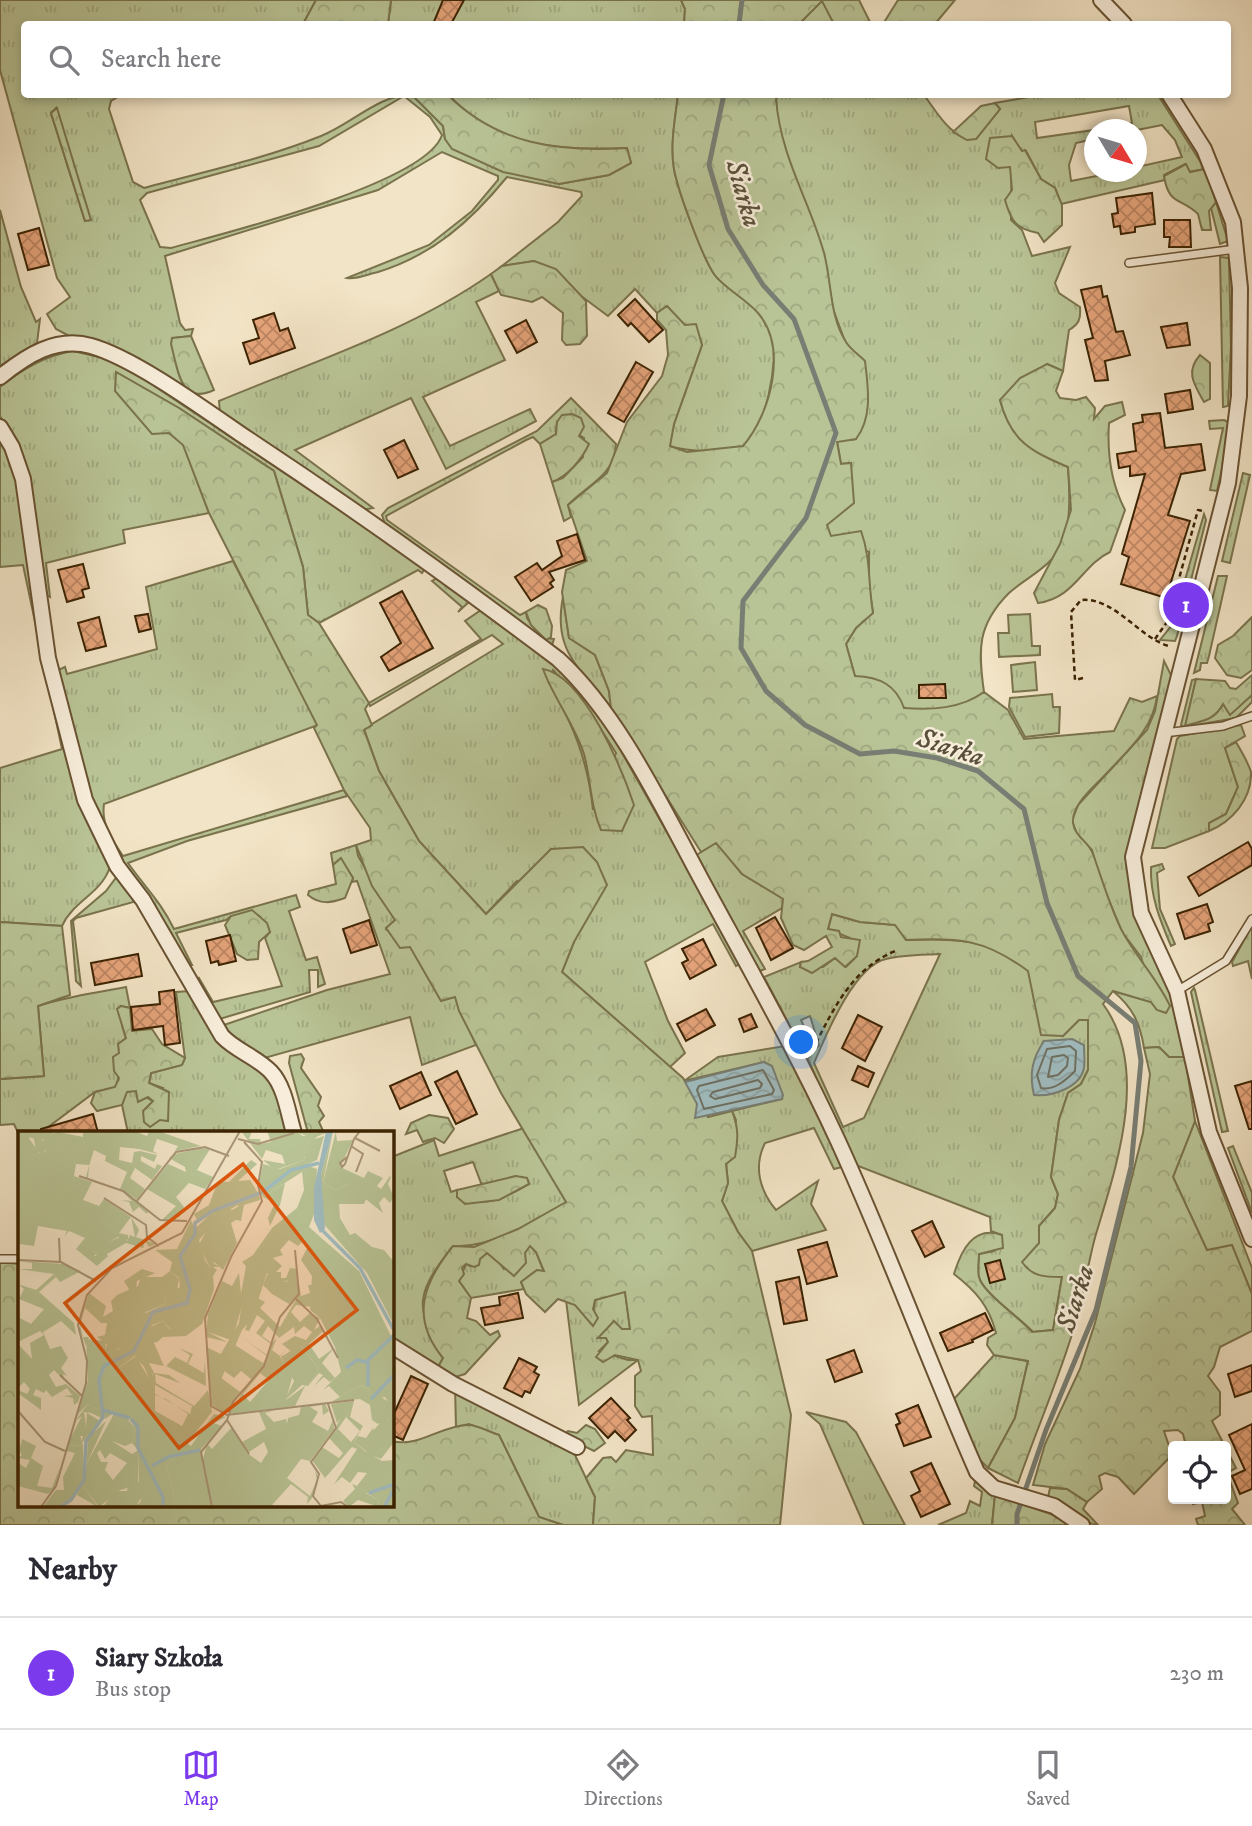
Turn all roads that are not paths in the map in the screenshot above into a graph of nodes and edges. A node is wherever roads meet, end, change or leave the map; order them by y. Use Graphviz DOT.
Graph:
graph roads {
  1 [pos="1101,0"];
  2 [pos="1121,21"];
  3 [pos="1172,98"];
  4 [pos="1242,251"];
  5 [pos="1129,263"];
  6 [pos="0,377"];
  7 [pos="0,427"];
  8 [pos="1252,716"];
  9 [pos="1163,733"];
  10 [pos="1252,919"];
  11 [pos="1177,992"];
  12 [pos="293,1131"];
  13 [pos="1252,1239"];
  14 [pos="0,1259"];
  15 [pos="18,1259"];
  16 [pos="394,1347"];
  17 [pos="577,1447"];
  18 [pos="1082,1525"];
  1 -- 2 [label="street"];
  3 -- 4 [label="street"];
  4 -- 5 [label="lane"];
  4 -- 9 [label="street"];
  6 -- 18 [label="street"];
  7 -- 12 [label="street"];
  8 -- 9 [label="lane"];
  9 -- 11 [label="street"];
  10 -- 11 [label="lane"];
  11 -- 13 [label="street"];
  14 -- 15 [label="lane"];
  16 -- 17 [label="street"];
}
